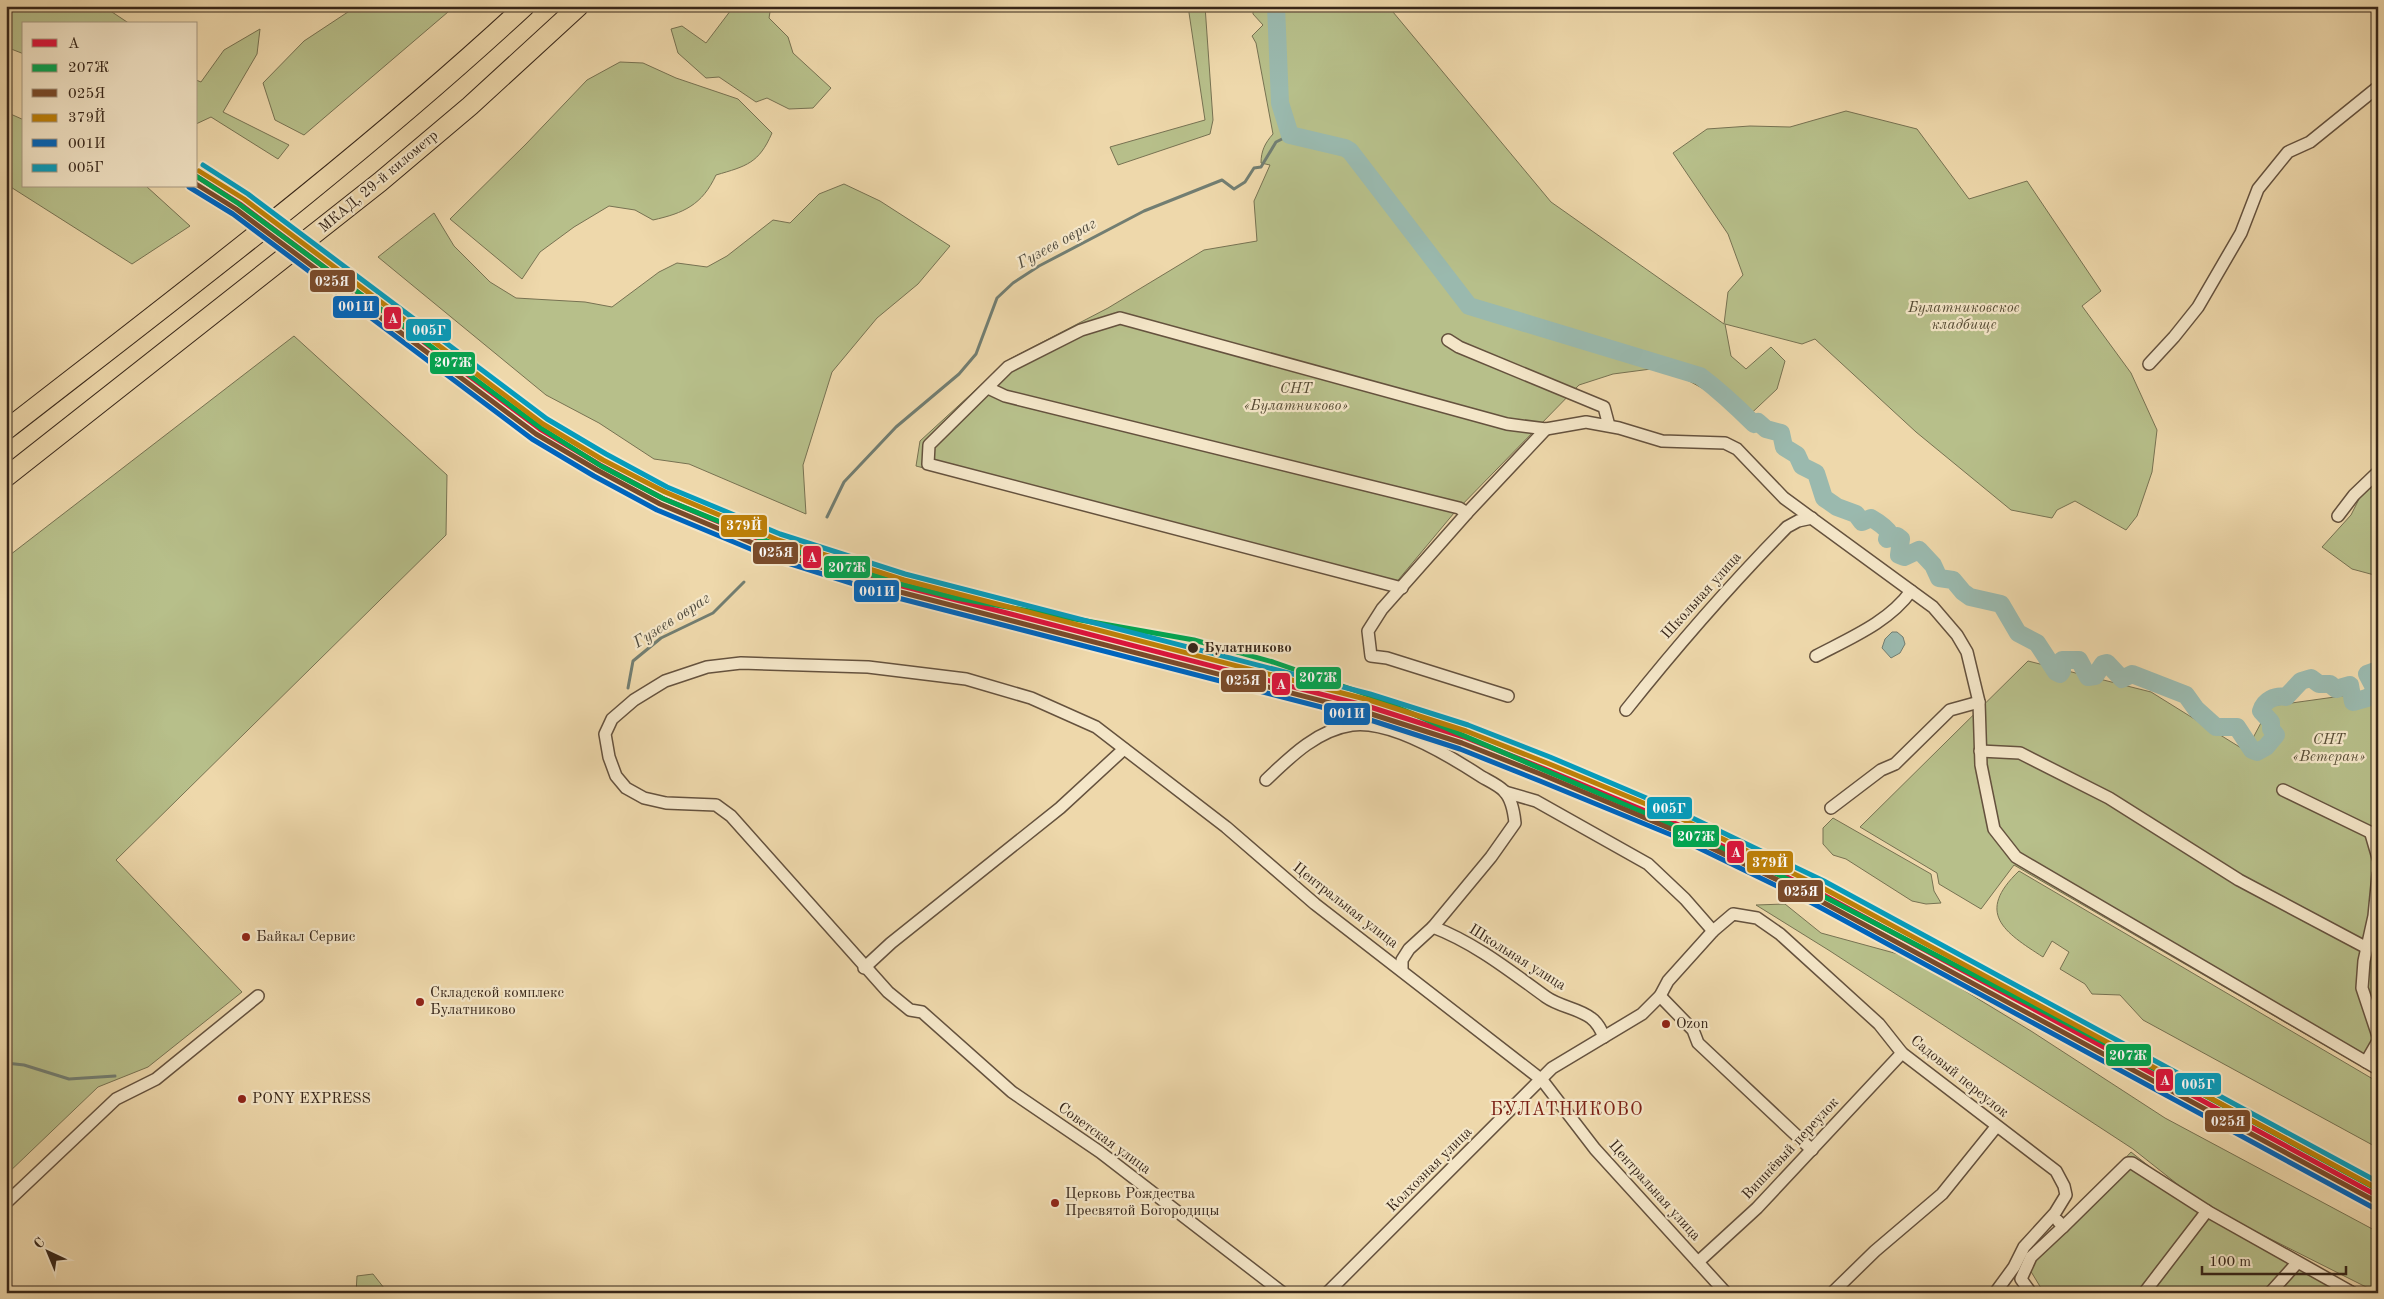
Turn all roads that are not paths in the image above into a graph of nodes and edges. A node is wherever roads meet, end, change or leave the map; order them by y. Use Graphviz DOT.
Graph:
graph roads {
  1 [pos="525,6"];
  2 [pos="579,6"];
  3 [pos="2378,87"];
  4 [pos="1448,340"];
  5 [pos="2149,364"];
  6 [pos="988,388"];
  7 [pos="1604,424"];
  8 [pos="1546,428"];
  9 [pos="6,430"];
  10 [pos="2378,472"];
  11 [pos="6,477"];
  12 [pos="1467,513"];
  13 [pos="2338,516"];
  14 [pos="1812,518"];
  15 [pos="1402,588"];
  16 [pos="1911,591"];
  17 [pos="1816,656"];
  18 [pos="1508,696"];
  19 [pos="1979,702"];
  20 [pos="1626,710"];
  21 [pos="1124,749"];
  22 [pos="1980,751"];
  23 [pos="1266,780"];
  24 [pos="2283,790"];
  25 [pos="1505,792"];
  26 [pos="1831,808"];
  27 [pos="2374,835"];
  28 [pos="2378,858"];
  29 [pos="2378,875"];
  30 [pos="1733,914"];
  31 [pos="1433,927"];
  32 [pos="1713,931"];
  33 [pos="2367,948"];
  34 [pos="864,968"];
  35 [pos="1402,970"];
  36 [pos="258,996"];
  37 [pos="1660,996"];
  38 [pos="2378,1036"];
  39 [pos="1604,1037"];
  40 [pos="2378,1041"];
  41 [pos="1902,1053"];
  42 [pos="2366,1062"];
  43 [pos="2378,1069"];
  44 [pos="1542,1080"];
  45 [pos="1996,1127"];
  46 [pos="1812,1150"];
  47 [pos="6,1203"];
  48 [pos="2208,1211"];
  49 [pos="2055,1213"];
  50 [pos="2063,1228"];
  51 [pos="1698,1262"];
  52 [pos="2297,1262"];
  53 [pos="1284,1293"];
  54 [pos="1327,1293"];
  55 [pos="1726,1293"];
  56 [pos="1832,1293"];
  57 [pos="1995,1293"];
  58 [pos="2031,1293"];
  59 [pos="2144,1293"];
  60 [pos="2270,1293"];
  61 [pos="2353,1293"];
  1 -- 9 [label="highway"];
  2 -- 11 [label="highway, МКАД, 29-й километр"];
  3 -- 5 [label="street"];
  4 -- 7 [label="street"];
  6 -- 8 [label="street"];
  6 -- 12 [label="street"];
  6 -- 15 [label="street"];
  7 -- 8 [label="street"];
  7 -- 14 [label="street"];
  8 -- 12 [label="street"];
  10 -- 13 [label="street"];
  12 -- 15 [label="street"];
  14 -- 16 [label="street"];
  14 -- 20 [label="street, Школьная улица"];
  15 -- 18 [label="street"];
  16 -- 17 [label="street"];
  16 -- 19 [label="street"];
  19 -- 22 [label="street"];
  19 -- 26 [label="street"];
  21 -- 34 [label="street"];
  21 -- 34 [label="street, Центральная улица"];
  21 -- 35 [label="street, Центральная улица"];
  22 -- 33 [label="street"];
  22 -- 42 [label="street"];
  23 -- 25 [label="street"];
  24 -- 27 [label="street"];
  25 -- 31 [label="street"];
  25 -- 32 [label="street"];
  27 -- 28 [label="street"];
  29 -- 33 [label="street"];
  30 -- 32 [label="street, Колхозная улица"];
  30 -- 41 [label="street, Садовый переулок"];
  31 -- 35 [label="street"];
  31 -- 39 [label="street, Школьная улица"];
  32 -- 37 [label="street, Колхозная улица"];
  33 -- 38 [label="street"];
  34 -- 53 [label="street, Советская улица"];
  35 -- 44 [label="street, Центральная улица"];
  36 -- 47 [label="street"];
  37 -- 39 [label="street, Колхозная улица"];
  37 -- 46 [label="street"];
  39 -- 44 [label="street, Колхозная улица"];
  40 -- 42 [label="street"];
  41 -- 45 [label="street, Садовый переулок"];
  41 -- 46 [label="street, Вишнёвый переулок"];
  42 -- 43 [label="street"];
  44 -- 51 [label="street, Центральная улица"];
  44 -- 54 [label="street, Колхозная улица"];
  45 -- 49 [label="street, Садовый переулок"];
  45 -- 56 [label="street"];
  46 -- 51 [label="street, Вишнёвый переулок"];
  48 -- 50 [label="street"];
  48 -- 52 [label="street"];
  48 -- 59 [label="street"];
  49 -- 50 [label="street"];
  49 -- 57 [label="street, Садовый переулок"];
  50 -- 58 [label="street"];
  51 -- 55 [label="street, Центральная улица"];
  52 -- 60 [label="street"];
  52 -- 61 [label="street"];
}
